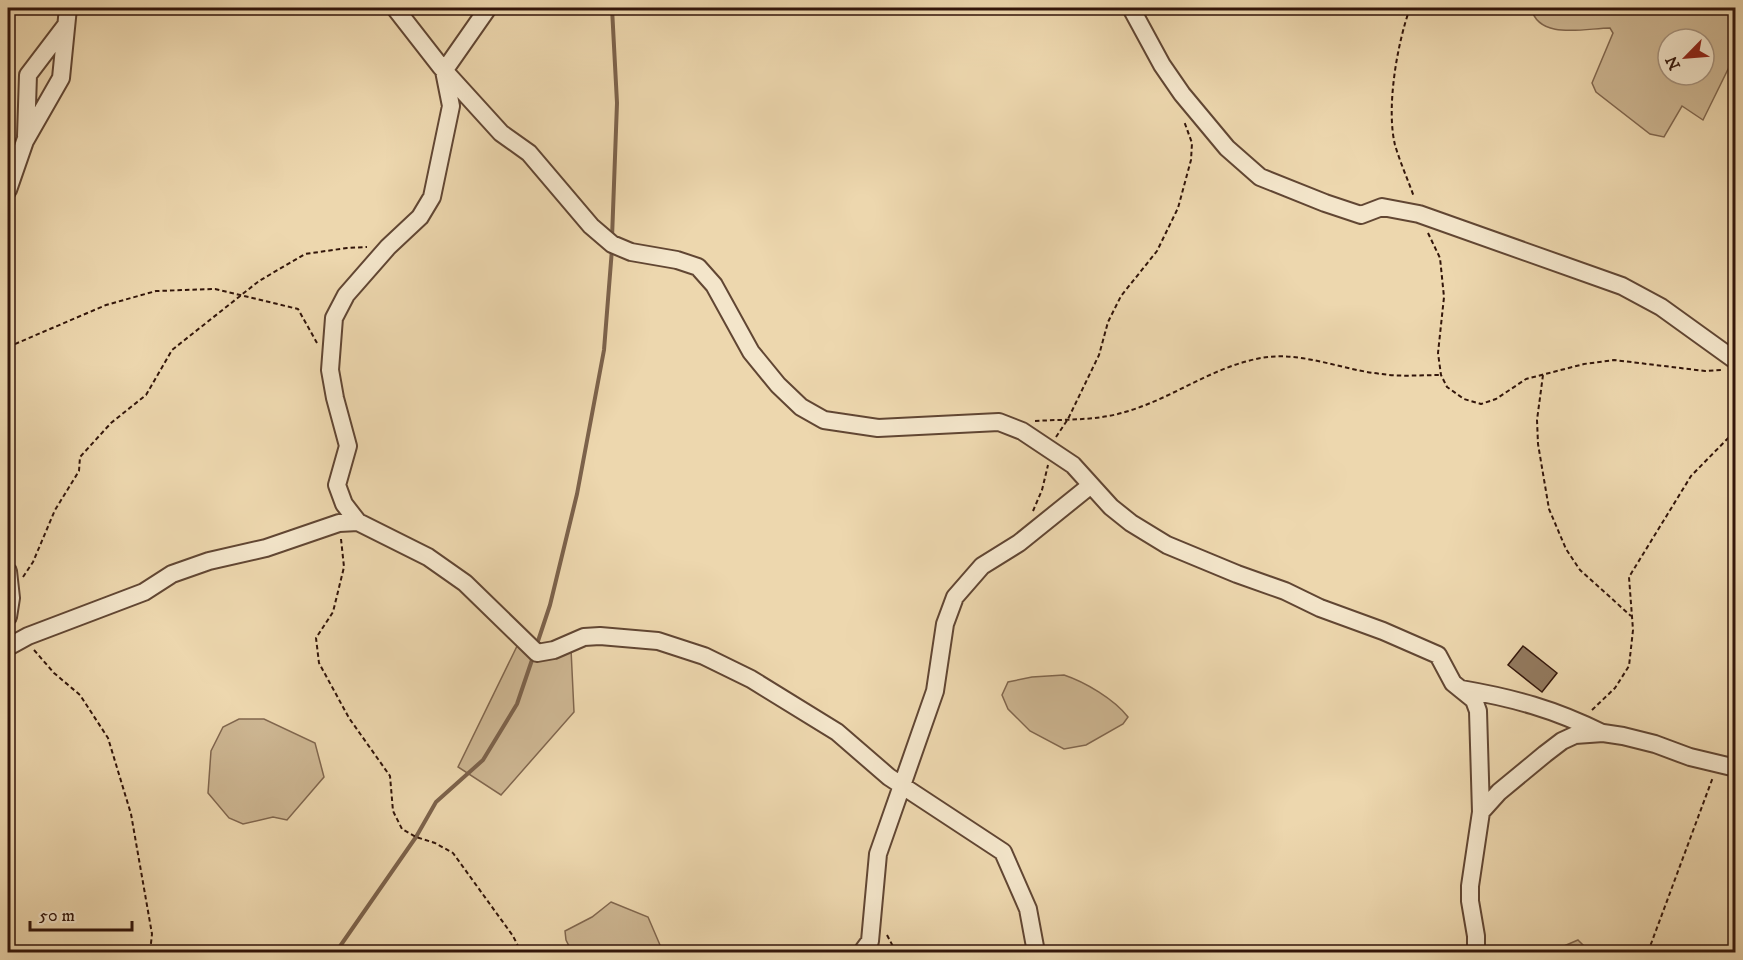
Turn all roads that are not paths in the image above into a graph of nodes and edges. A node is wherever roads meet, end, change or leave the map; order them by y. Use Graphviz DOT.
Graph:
graph roads {
  1 [pos="395,8"];
  2 [pos="488,8"];
  3 [pos="1131,8"];
  4 [pos="67,16"];
  5 [pos="444,71"];
  6 [pos="25,141"];
  7 [pos="8,190"];
  8 [pos="1731,365"];
  9 [pos="1091,485"];
  10 [pos="358,522"];
  11 [pos="8,571"];
  12 [pos="8,617"];
  13 [pos="8,647"];
  14 [pos="1457,688"];
  15 [pos="1602,733"];
  16 [pos="1736,768"];
  17 [pos="902,784"];
  18 [pos="1481,812"];
  19 [pos="862,952"];
  20 [pos="1036,952"];
  21 [pos="1476,952"];
  1 -- 5 [label="street"];
  2 -- 5 [label="street"];
  3 -- 8 [label="street"];
  4 -- 6 [label="street"];
  4 -- 6 [label="street"];
  5 -- 9 [label="street"];
  5 -- 10 [label="street"];
  6 -- 7 [label="street"];
  9 -- 14 [label="street"];
  9 -- 17 [label="street"];
  10 -- 13 [label="street"];
  10 -- 17 [label="street"];
  11 -- 12 [label="street"];
  14 -- 15 [label="street"];
  14 -- 18 [label="street"];
  15 -- 16 [label="street"];
  15 -- 18 [label="street"];
  17 -- 19 [label="street"];
  17 -- 20 [label="street"];
  18 -- 21 [label="street"];
}
